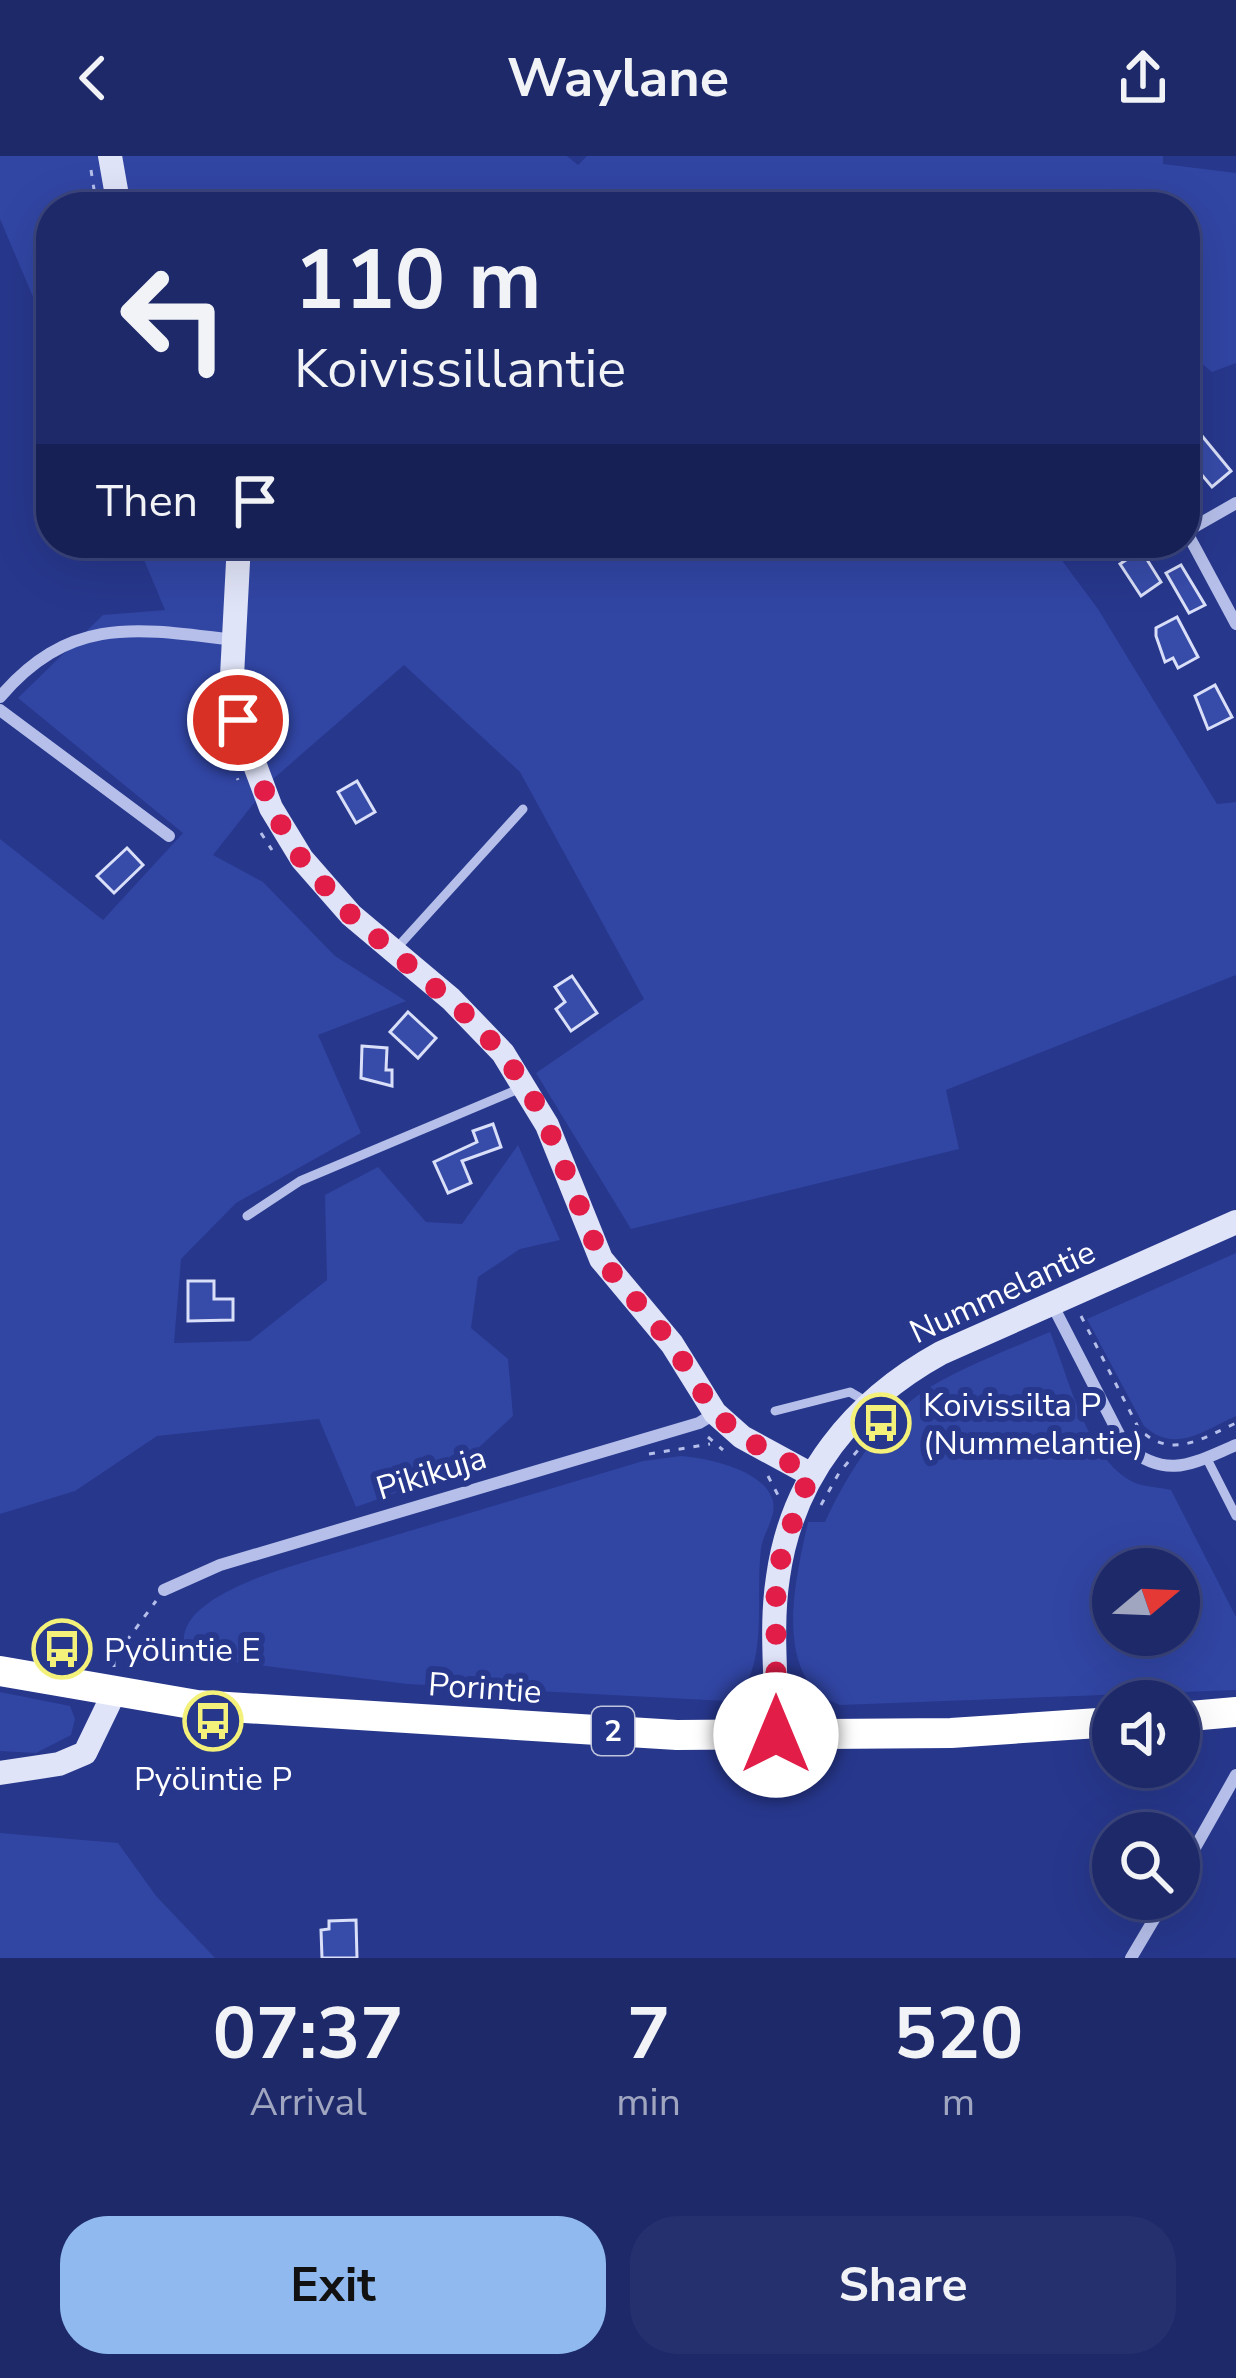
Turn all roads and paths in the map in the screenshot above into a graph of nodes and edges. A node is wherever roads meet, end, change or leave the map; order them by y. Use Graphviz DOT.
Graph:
graph roads {
  1 [pos="110,156"];
  2 [pos="116,192"];
  3 [pos="1236,502"];
  4 [pos="1200,522"];
  5 [pos="1200,556"];
  6 [pos="238,558"];
  7 [pos="1236,624"];
  8 [pos="235,640"];
  9 [pos="0,698"];
  10 [pos="0,710"];
  11 [pos="225,742"];
  12 [pos="238,782"];
  13 [pos="523,809"];
  14 [pos="255,820"];
  15 [pos="169,836"];
  16 [pos="275,855"];
  17 [pos="394,950"];
  18 [pos="526,1085"];
  19 [pos="247,1216"];
  20 [pos="1236,1222"];
  21 [pos="1056,1313"];
  22 [pos="775,1411"];
  23 [pos="874,1413"];
  24 [pos="707,1418"];
  25 [pos="1236,1423"];
  26 [pos="1236,1444"];
  27 [pos="730,1453"];
  28 [pos="1206,1457"];
  29 [pos="765,1473"];
  30 [pos="810,1474"];
  31 [pos="796,1510"];
  32 [pos="1236,1516"];
  33 [pos="164,1590"];
  34 [pos="0,1671"];
  35 [pos="114,1693"];
  36 [pos="1236,1712"];
  37 [pos="1200,1715"];
  38 [pos="1092,1723"];
  39 [pos="776,1735"];
  40 [pos="0,1773"];
  41 [pos="1236,1775"];
  42 [pos="1200,1839"];
  43 [pos="1154,1920"];
  44 [pos="1131,1958"];
  1 -- 2 [label="street"];
  3 -- 4 [label="street"];
  5 -- 7 [label="street"];
  6 -- 8 [label="street"];
  8 -- 9 [label="street"];
  8 -- 17 [label="street"];
  10 -- 15 [label="street"];
  11 -- 12 [label="path"];
  13 -- 17 [label="lane"];
  14 -- 16 [label="path"];
  17 -- 18 [label="street"];
  18 -- 19 [label="lane"];
  18 -- 24 [label="street"];
  20 -- 21 [label="street, Nummelantie"];
  21 -- 23 [label="street, Nummelantie"];
  21 -- 25 [label="path"];
  21 -- 28 [label="street"];
  22 -- 23 [label="lane"];
  23 -- 30 [label="street, Nummelantie"];
  23 -- 31 [label="path"];
  24 -- 27 [label="path"];
  24 -- 30 [label="street"];
  24 -- 33 [label="street, Pikikuja"];
  26 -- 28 [label="street"];
  28 -- 32 [label="lane"];
  29 -- 31 [label="path"];
  30 -- 31 [label="street, Nummelantie"];
  31 -- 39 [label="street, Nummelantie"];
  33 -- 35 [label="path"];
  34 -- 35 [label="highway, Porintie / 2"];
  35 -- 39 [label="highway, Porintie / 2"];
  35 -- 40 [label="street"];
  36 -- 37 [label="highway"];
  38 -- 39 [label="highway, Porintie / 2"];
  41 -- 42 [label="street"];
  43 -- 44 [label="street"];
}
